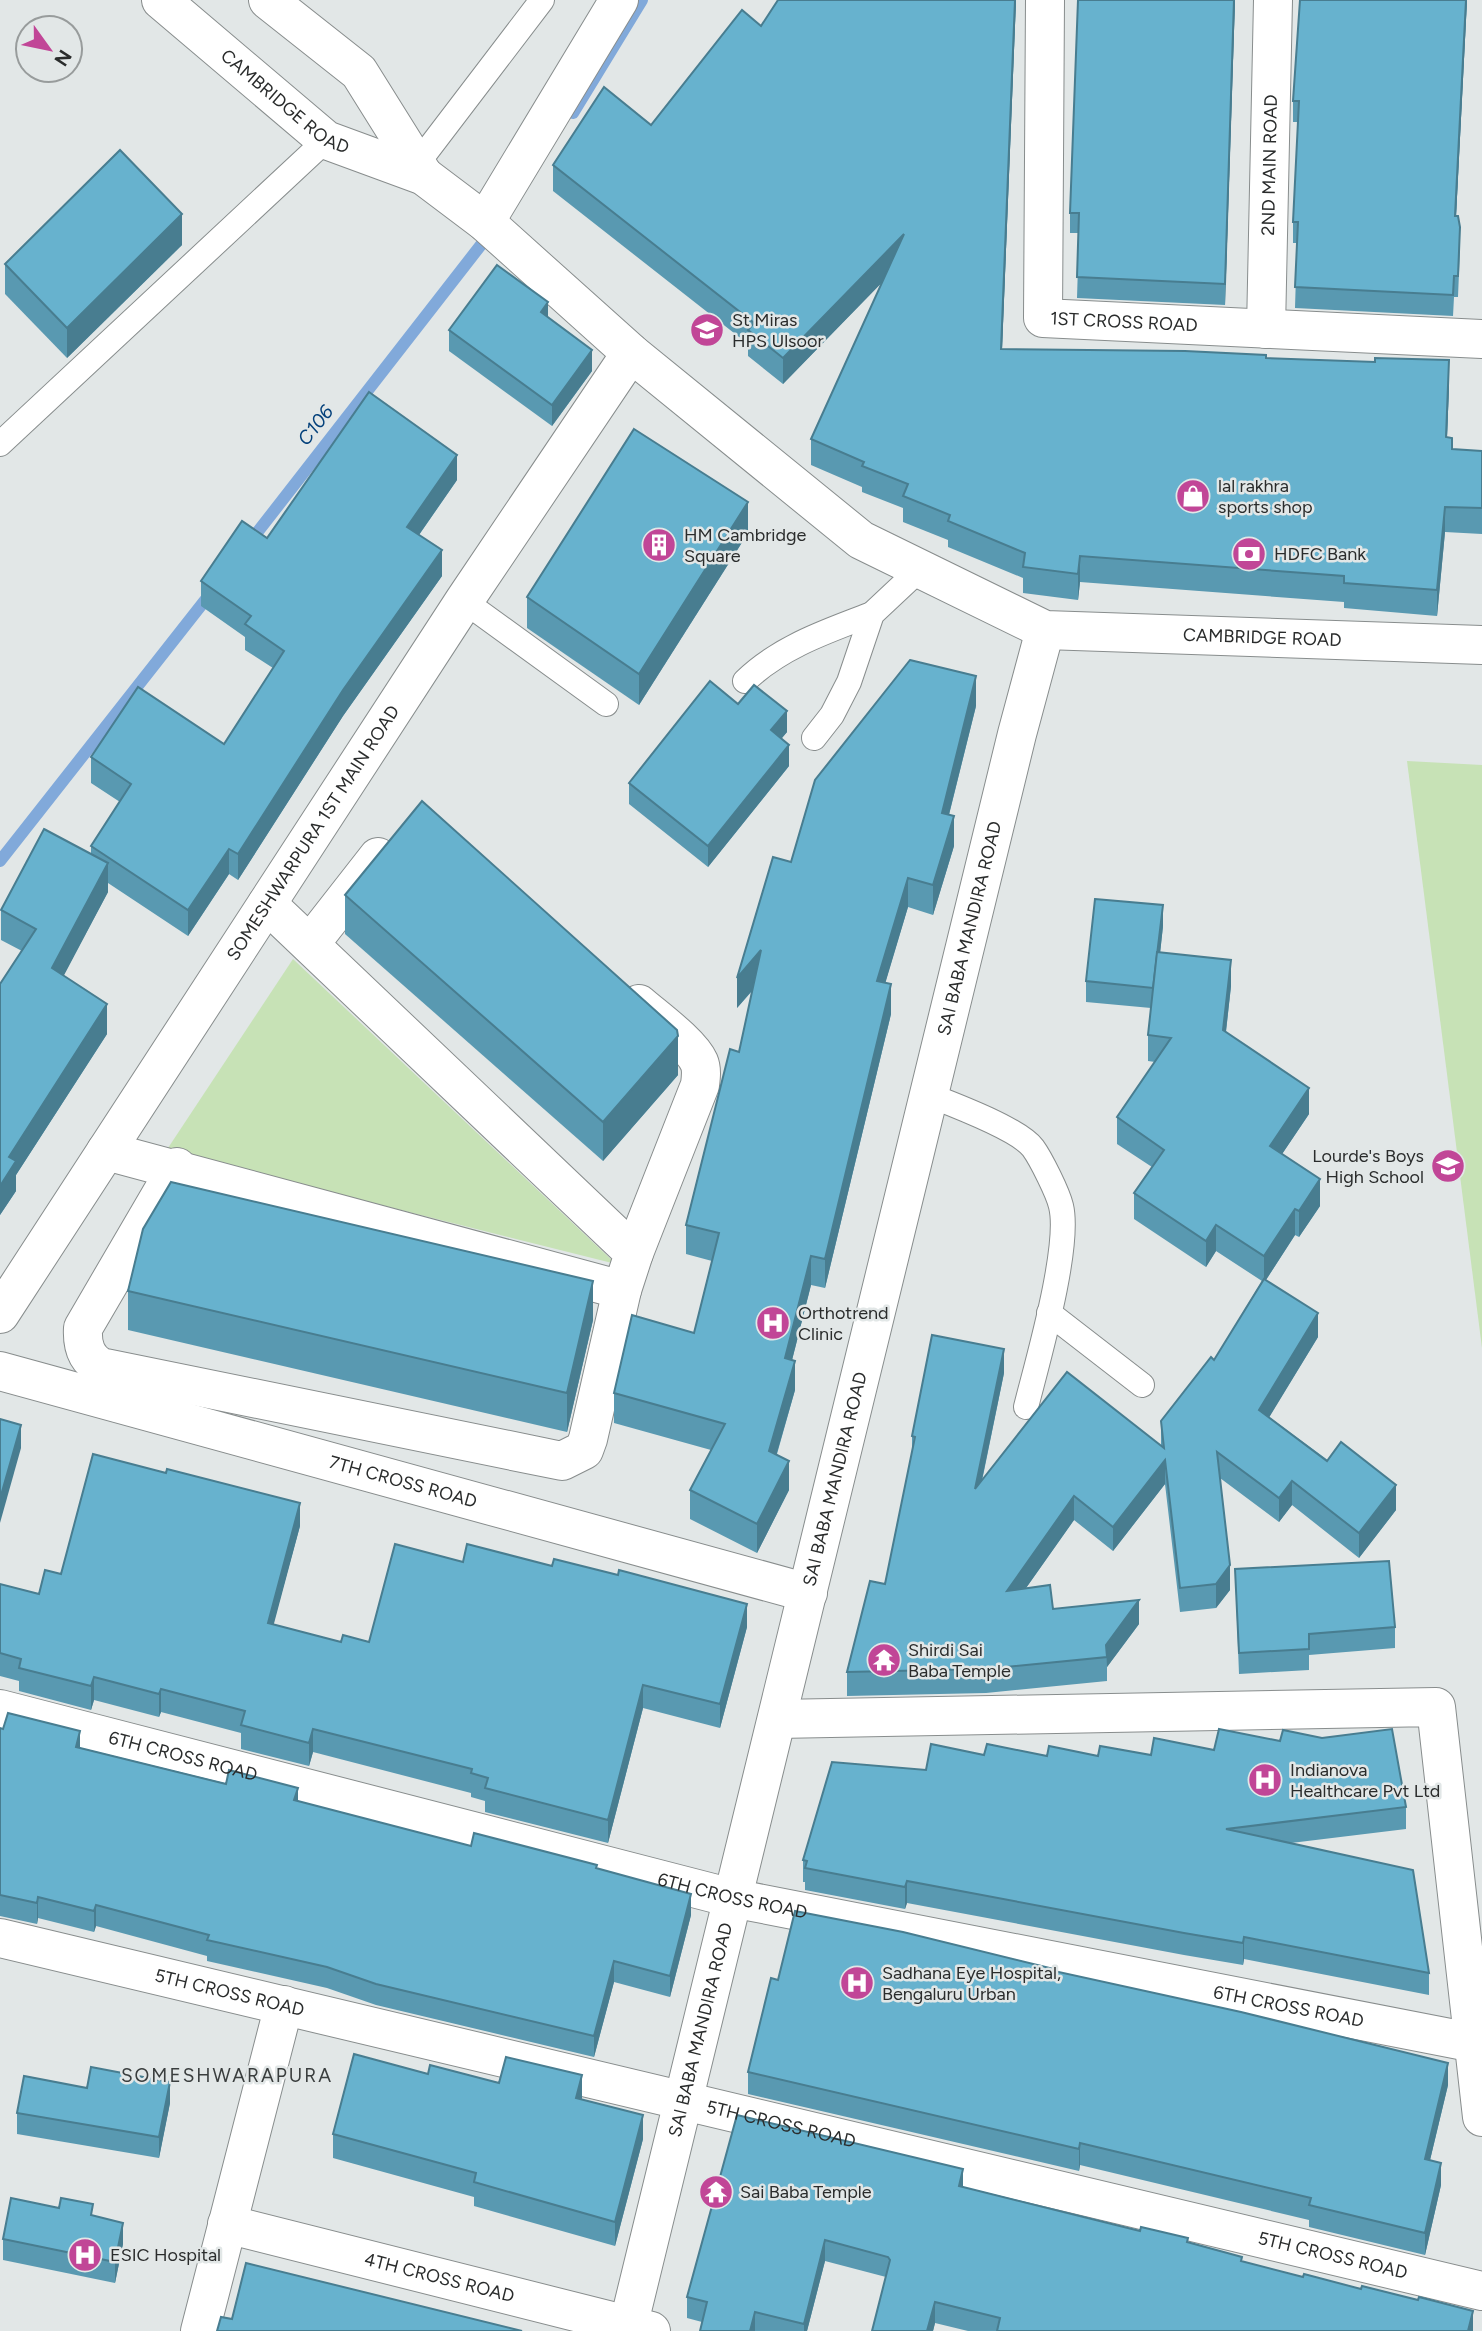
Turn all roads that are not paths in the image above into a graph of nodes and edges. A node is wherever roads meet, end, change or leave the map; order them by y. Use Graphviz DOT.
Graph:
graph roads {
  1 [pos="161,0"];
  2 [pos="268,0"];
  3 [pos="542,0"];
  4 [pos="619,0"];
  5 [pos="1045,0"];
  6 [pos="1273,0"];
  7 [pos="326,140"];
  8 [pos="421,170"];
  9 [pos="485,222"];
  10 [pos="1266,328"];
  11 [pos="1482,339"];
  12 [pos="631,353"];
  13 [pos="0,444"];
  14 [pos="920,569"];
  15 [pos="464,601"];
  16 [pos="872,614"];
  17 [pos="1045,630"];
  18 [pos="1482,645"];
  19 [pos="745,681"];
  20 [pos="606,705"];
  21 [pos="814,738"];
  22 [pos="402,827"];
  23 [pos="267,904"];
  24 [pos="310,944"];
  25 [pos="609,976"];
  26 [pos="929,1095"];
  27 [pos="106,1151"];
  28 [pos="177,1167"];
  29 [pos="634,1254"];
  30 [pos="622,1290"];
  31 [pos="1049,1313"];
  32 [pos="0,1314"];
  33 [pos="0,1371"];
  34 [pos="1142,1385"];
  35 [pos="1026,1407"];
  36 [pos="808,1593"];
  37 [pos="0,1709"];
  38 [pos="777,1719"];
  39 [pos="733,1898"];
  40 [pos="0,1938"];
  41 [pos="284,2006"];
  42 [pos="1475,2043"];
  43 [pos="683,2101"];
  44 [pos="1482,2117"];
  45 [pos="228,2224"];
  46 [pos="1482,2291"];
  47 [pos="635,2329"];
  48 [pos="200,2331"];
  1 -- 7 [label="street, CAMBRIDGE ROAD"];
  2 -- 8 [label="street, CAMBRIDGE ROAD"];
  3 -- 8 [label="lane"];
  4 -- 9 [label="street"];
  5 -- 10 [label="street, 1ST CROSS ROAD"];
  6 -- 10 [label="street, 2ND MAIN ROAD"];
  7 -- 8 [label="street, CAMBRIDGE ROAD"];
  7 -- 13 [label="lane"];
  8 -- 9 [label="street, CAMBRIDGE ROAD"];
  9 -- 12 [label="street, CAMBRIDGE ROAD"];
  10 -- 11 [label="street, 1ST CROSS ROAD"];
  12 -- 14 [label="street, CAMBRIDGE ROAD"];
  12 -- 15 [label="street, SOMESHWARPURA 1ST MAIN ROAD"];
  14 -- 16 [label="lane"];
  14 -- 17 [label="street, CAMBRIDGE ROAD"];
  15 -- 20 [label="lane"];
  15 -- 23 [label="street, SOMESHWARPURA 1ST MAIN ROAD"];
  16 -- 19 [label="lane"];
  16 -- 21 [label="lane"];
  17 -- 18 [label="street, CAMBRIDGE ROAD"];
  17 -- 26 [label="street, SAI BABA MANDIRA ROAD"];
  22 -- 24 [label="street"];
  23 -- 24 [label="street"];
  23 -- 27 [label="street, SOMESHWARPURA 1ST MAIN ROAD"];
  24 -- 29 [label="street"];
  25 -- 29 [label="street"];
  26 -- 31 [label="lane"];
  26 -- 36 [label="street, SAI BABA MANDIRA ROAD"];
  27 -- 28 [label="street"];
  27 -- 32 [label="street, SOMESHWARPURA 1ST MAIN ROAD"];
  28 -- 30 [label="street"];
  28 -- 30 [label="street"];
  29 -- 30 [label="street"];
  31 -- 34 [label="lane"];
  31 -- 35 [label="lane"];
  33 -- 36 [label="street, 7TH CROSS ROAD"];
  36 -- 38 [label="street, SAI BABA MANDIRA ROAD"];
  37 -- 39 [label="street, 6TH CROSS ROAD"];
  38 -- 39 [label="street, SAI BABA MANDIRA ROAD"];
  38 -- 42 [label="street"];
  39 -- 42 [label="street, 6TH CROSS ROAD"];
  39 -- 43 [label="street, SAI BABA MANDIRA ROAD"];
  40 -- 41 [label="street, 5TH CROSS ROAD"];
  41 -- 43 [label="street, 5TH CROSS ROAD"];
  41 -- 45 [label="street"];
  42 -- 44 [label="street"];
  43 -- 46 [label="street, 5TH CROSS ROAD"];
  43 -- 47 [label="street, SAI BABA MANDIRA ROAD"];
  45 -- 47 [label="street, 4TH CROSS ROAD"];
  45 -- 48 [label="street"];
}
